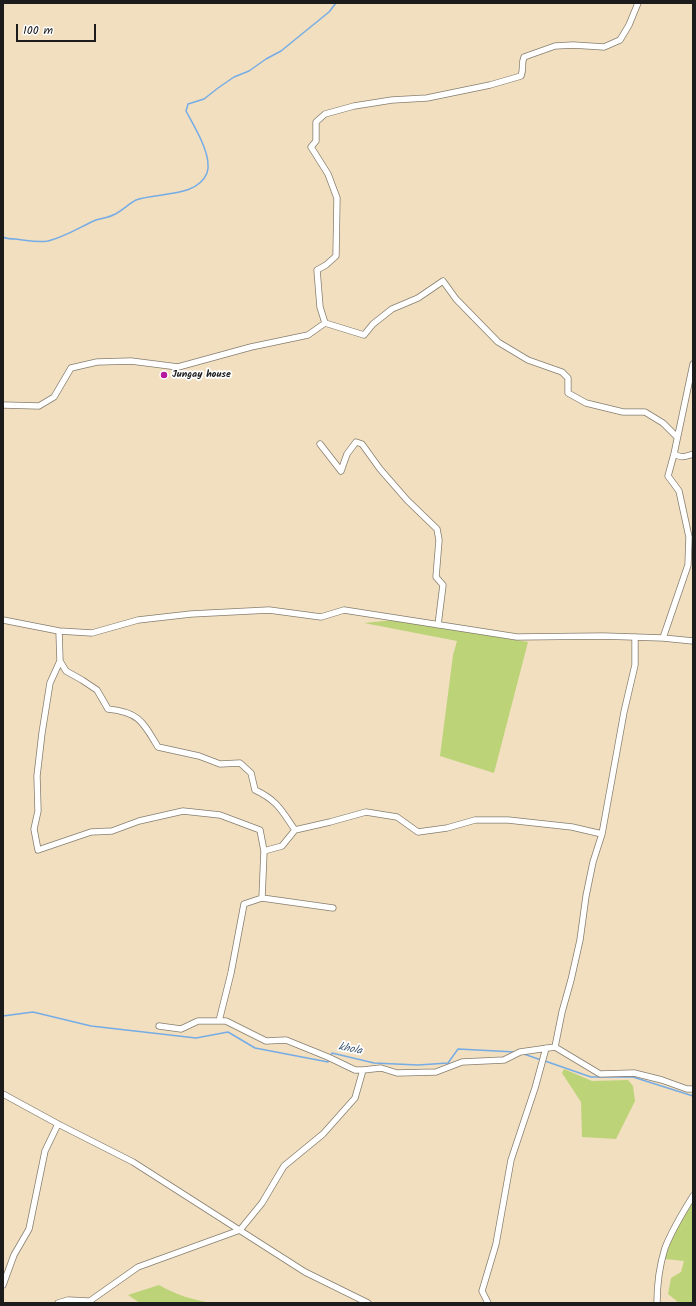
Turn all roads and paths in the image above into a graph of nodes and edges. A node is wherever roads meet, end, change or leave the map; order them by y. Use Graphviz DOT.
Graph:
graph roads {
  1 [pos="638,3"];
  2 [pos="325,323"];
  3 [pos="693,364"];
  4 [pos="3,406"];
  5 [pos="677,436"];
  6 [pos="320,444"];
  7 [pos="674,454"];
  8 [pos="693,454"];
  9 [pos="3,620"];
  10 [pos="438,625"];
  11 [pos="59,631"];
  12 [pos="635,637"];
  13 [pos="663,638"];
  14 [pos="693,641"];
  15 [pos="60,661"];
  16 [pos="295,830"];
  17 [pos="602,834"];
  18 [pos="264,852"];
  19 [pos="262,898"];
  20 [pos="334,908"];
  21 [pos="219,1021"];
  22 [pos="159,1026"];
  23 [pos="555,1047"];
  24 [pos="546,1048"];
  25 [pos="363,1070"];
  26 [pos="693,1090"];
  27 [pos="3,1094"];
  28 [pos="58,1124"];
  29 [pos="693,1196"];
  30 [pos="240,1230"];
  31 [pos="3,1285"];
  32 [pos="88,1302"];
  33 [pos="58,1303"];
  34 [pos="368,1303"];
  35 [pos="488,1303"];
  36 [pos="657,1303"];
  1 -- 2 [label="street"];
  2 -- 4 [label="street"];
  2 -- 5 [label="street"];
  3 -- 5 [label="street"];
  5 -- 7 [label="street"];
  6 -- 10 [label="street"];
  7 -- 8 [label="street"];
  7 -- 13 [label="street"];
  9 -- 11 [label="street"];
  10 -- 11 [label="street"];
  10 -- 12 [label="street"];
  11 -- 15 [label="street"];
  12 -- 13 [label="street"];
  12 -- 17 [label="street"];
  13 -- 14 [label="street"];
  15 -- 16 [label="street"];
  15 -- 18 [label="street"];
  16 -- 17 [label="street"];
  16 -- 18 [label="street"];
  17 -- 23 [label="street"];
  18 -- 19 [label="street"];
  19 -- 20 [label="street"];
  19 -- 21 [label="street"];
  21 -- 22 [label="street"];
  21 -- 25 [label="street"];
  23 -- 24 [label="street"];
  23 -- 26 [label="street"];
  24 -- 25 [label="street"];
  24 -- 35 [label="street"];
  25 -- 30 [label="street"];
  27 -- 28 [label="street"];
  28 -- 30 [label="street"];
  28 -- 31 [label="street"];
  29 -- 36 [label="street"];
  30 -- 32 [label="street"];
  30 -- 34 [label="street"];
  32 -- 33 [label="street"];
}
